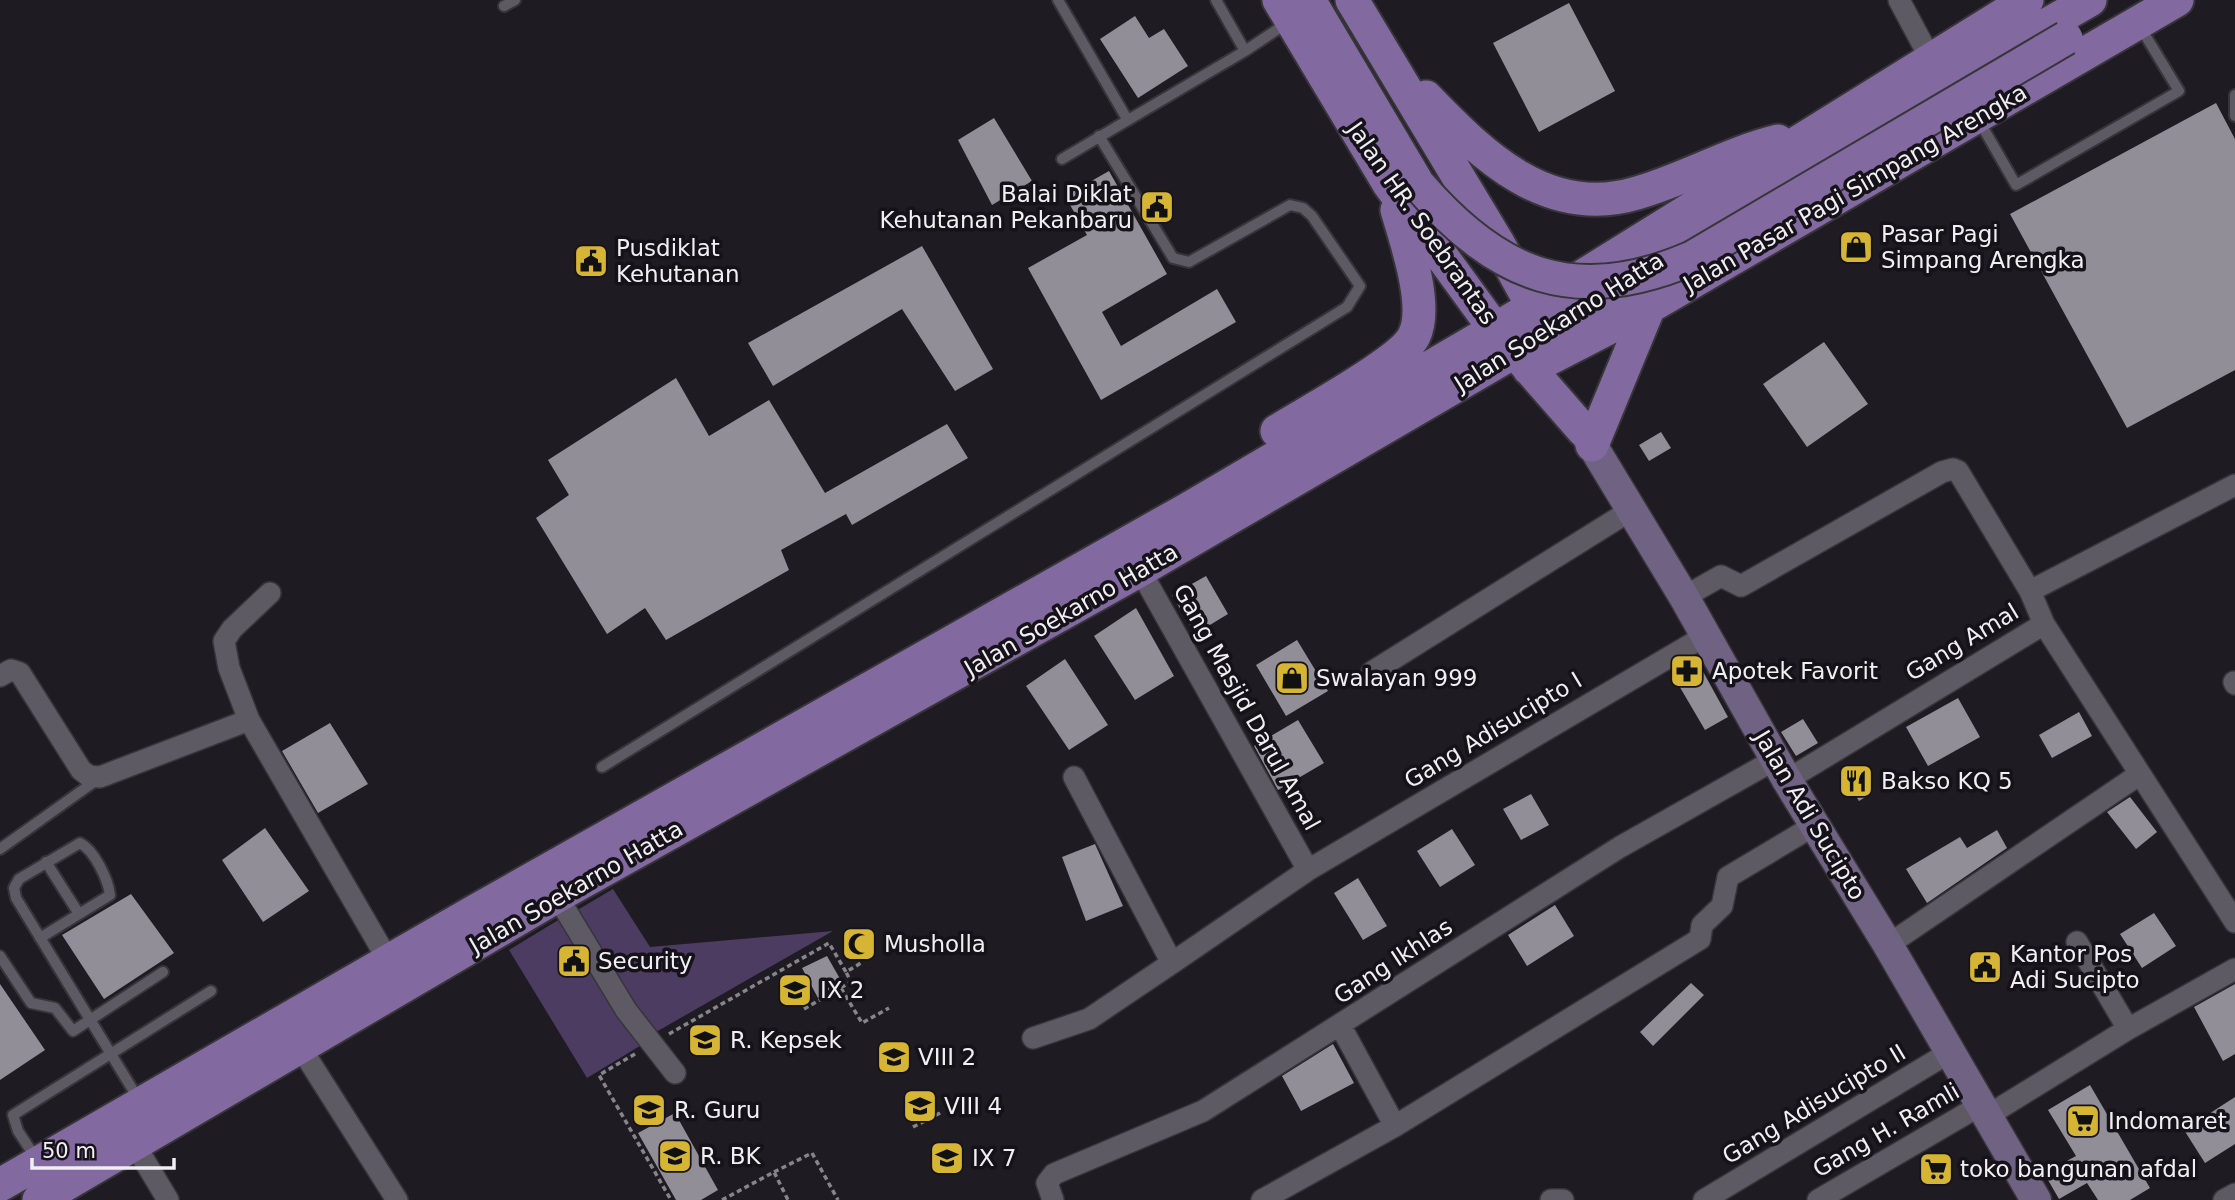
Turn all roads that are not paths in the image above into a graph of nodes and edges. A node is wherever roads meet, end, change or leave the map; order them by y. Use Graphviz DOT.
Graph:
graph roads {
  1 [pos="514,0"];
  2 [pos="1058,0"];
  3 [pos="1216,0"];
  4 [pos="1352,0"];
  5 [pos="1899,0"];
  6 [pos="2026,0"];
  7 [pos="2090,0"];
  8 [pos="2177,0"];
  9 [pos="504,6"];
  10 [pos="1293,7"];
  11 [pos="2135,11"];
  12 [pos="1245,51"];
  13 [pos="1385,55"];
  14 [pos="1930,58"];
  15 [pos="2235,95"];
  16 [pos="2235,116"];
  17 [pos="1977,117"];
  18 [pos="1127,119"];
  19 [pos="1811,133"];
  20 [pos="1100,136"];
  21 [pos="1062,159"];
  22 [pos="1403,184"];
  23 [pos="1649,307"];
  24 [pos="1529,340"];
  25 [pos="1588,438"];
  26 [pos="2235,485"];
  27 [pos="1186,510"];
  28 [pos="1631,510"];
  29 [pos="1140,570"];
  30 [pos="2030,591"];
  31 [pos="270,593"];
  32 [pos="1684,597"];
  33 [pos="2044,624"];
  34 [pos="1705,636"];
  35 [pos="1372,672"];
  36 [pos="0,676"];
  37 [pos="249,720"];
  38 [pos="602,767"];
  39 [pos="1782,770"];
  40 [pos="2140,774"];
  41 [pos="100,777"];
  42 [pos="1074,777"];
  43 [pos="663,821"];
  44 [pos="1815,825"];
  45 [pos="0,849"];
  46 [pos="46,862"];
  47 [pos="1308,870"];
  48 [pos="557,897"];
  49 [pos="79,914"];
  50 [pos="2235,922"];
  51 [pos="40,938"];
  52 [pos="2077,942"];
  53 [pos="1888,945"];
  54 [pos="0,956"];
  55 [pos="388,960"];
  56 [pos="1172,963"];
  57 [pos="2235,969"];
  58 [pos="163,972"];
  59 [pos="211,991"];
  60 [pos="90,1022"];
  61 [pos="1340,1025"];
  62 [pos="2127,1029"];
  63 [pos="1033,1038"];
  64 [pos="299,1045"];
  65 [pos="1950,1052"];
  66 [pos="112,1055"];
  67 [pos="675,1073"];
  68 [pos="140,1102"];
  69 [pos="1984,1110"];
  70 [pos="1395,1126"];
  71 [pos="135,1145"];
  72 [pos="38,1162"];
  73 [pos="0,1185"];
  74 [pos="2235,1194"];
  75 [pos="39,1200"];
  76 [pos="168,1200"];
  77 [pos="397,1200"];
  78 [pos="1053,1200"];
  79 [pos="1262,1200"];
  80 [pos="1551,1200"];
  81 [pos="1563,1200"];
  82 [pos="1704,1200"];
  83 [pos="1818,1200"];
  84 [pos="2036,1200"];
  85 [pos="2224,1200"];
  1 -- 9 [label="lane"];
  2 -- 18 [label="lane"];
  3 -- 12 [label="lane"];
  4 -- 13 [label="main road, Jalan HR. Soebrantas"];
  5 -- 14 [label="street"];
  6 -- 14 [label="main road, Jalan Soekarno Hatta"];
  7 -- 24 [label="main road, Jalan Soekarno Hatta"];
  8 -- 11 [label="main road, Jalan Pasar Pagi Simpang Arengka"];
  10 -- 12 [label="lane"];
  10 -- 22 [label="main road"];
  11 -- 17 [label="main road, Jalan Pasar Pagi Simpang Arengka"];
  11 -- 17 [label="lane"];
  11 -- 22 [label="main road, bridge"];
  12 -- 18 [label="lane"];
  13 -- 19 [label="main road"];
  13 -- 24 [label="main road, Jalan HR. Soebrantas"];
  14 -- 19 [label="main road, Jalan Soekarno Hatta"];
  15 -- 16 [label="lane"];
  17 -- 23 [label="main road, Jalan Pasar Pagi Simpang Arengka"];
  18 -- 20 [label="lane"];
  19 -- 24 [label="main road, Jalan Soekarno Hatta"];
  20 -- 21 [label="lane"];
  20 -- 38 [label="lane"];
  22 -- 24 [label="main road, Jalan HR. Soebrantas"];
  22 -- 27 [label="main road"];
  23 -- 24 [label="main road, Jalan Pasar Pagi Simpang Arengka"];
  23 -- 25 [label="main road"];
  24 -- 25 [label="main road, Jalan Adi Sucipto"];
  24 -- 27 [label="main road, Jalan Soekarno Hatta"];
  24 -- 29 [label="main road, Jalan Soekarno Hatta"];
  25 -- 28 [label="main road, Jalan Adi Sucipto"];
  26 -- 30 [label="street, Gang Amal"];
  27 -- 43 [label="main road, Jalan Soekarno Hatta"];
  28 -- 32 [label="main road, Jalan Adi Sucipto"];
  28 -- 35 [label="street"];
  29 -- 43 [label="main road, Jalan Soekarno Hatta"];
  29 -- 47 [label="street, Gang Masjid Darul Amal"];
  30 -- 32 [label="street"];
  30 -- 33 [label="street, Gang Amal"];
  31 -- 37 [label="street"];
  32 -- 34 [label="main road, Jalan Adi Sucipto"];
  33 -- 39 [label="street, Gang Amal"];
  33 -- 40 [label="street"];
  34 -- 39 [label="main road, Jalan Adi Sucipto"];
  34 -- 47 [label="street, Gang Adisucipto I"];
  36 -- 41 [label="street"];
  37 -- 41 [label="street"];
  37 -- 55 [label="street"];
  39 -- 44 [label="main road, Jalan Adi Sucipto"];
  39 -- 61 [label="street, Gang Ikhlas"];
  40 -- 50 [label="street"];
  40 -- 53 [label="street"];
  41 -- 45 [label="lane"];
  42 -- 56 [label="street"];
  43 -- 48 [label="main road, Jalan Soekarno Hatta"];
  43 -- 55 [label="main road, Jalan Soekarno Hatta"];
  44 -- 53 [label="main road, Jalan Adi Sucipto"];
  44 -- 70 [label="street"];
  46 -- 49 [label="lane"];
  46 -- 49 [label="lane"];
  46 -- 51 [label="lane"];
  47 -- 56 [label="street, Gang Adisucipto I"];
  48 -- 64 [label="main road, Jalan Soekarno Hatta"];
  48 -- 67 [label="street"];
  49 -- 51 [label="lane"];
  51 -- 60 [label="lane"];
  52 -- 62 [label="street"];
  53 -- 65 [label="main road, Jalan Adi Sucipto"];
  54 -- 60 [label="lane"];
  55 -- 68 [label="main road, Jalan Soekarno Hatta"];
  56 -- 63 [label="street, Gang Adisucipto I"];
  57 -- 62 [label="street, Gang H. Ramli"];
  58 -- 60 [label="lane"];
  59 -- 66 [label="lane"];
  60 -- 66 [label="lane"];
  61 -- 70 [label="street"];
  61 -- 78 [label="street, Gang Ikhlas"];
  62 -- 69 [label="street, Gang H. Ramli"];
  64 -- 71 [label="main road, Jalan Soekarno Hatta"];
  64 -- 77 [label="street"];
  65 -- 69 [label="main road, Jalan Adi Sucipto"];
  65 -- 82 [label="street, Gang Adisucipto II"];
  66 -- 68 [label="lane"];
  66 -- 72 [label="lane"];
  68 -- 72 [label="main road, Jalan Soekarno Hatta"];
  69 -- 83 [label="street, Gang H. Ramli"];
  69 -- 84 [label="main road, Jalan Adi Sucipto"];
  70 -- 79 [label="street"];
  71 -- 75 [label="main road, Jalan Soekarno Hatta"];
  71 -- 76 [label="street"];
  72 -- 73 [label="main road, Jalan Soekarno Hatta"];
  74 -- 85 [label="street"];
  80 -- 81 [label="street"];
}
